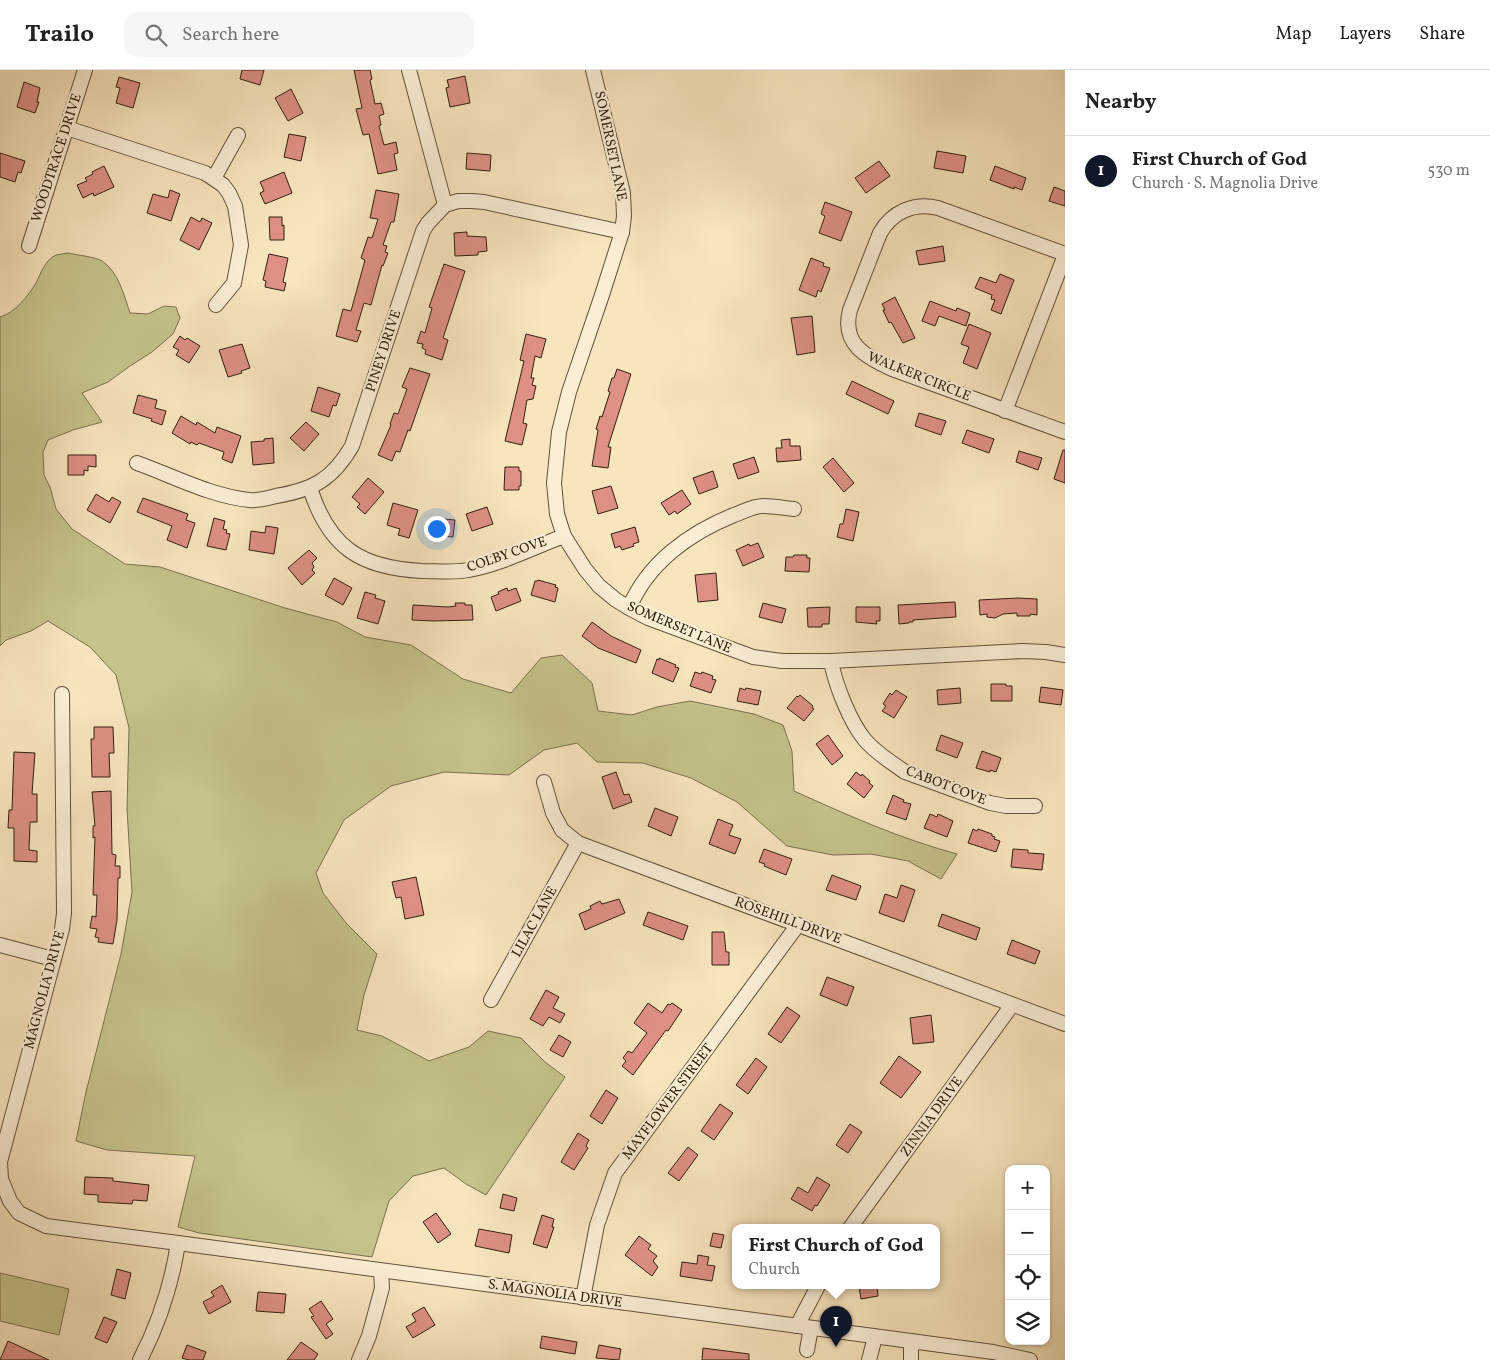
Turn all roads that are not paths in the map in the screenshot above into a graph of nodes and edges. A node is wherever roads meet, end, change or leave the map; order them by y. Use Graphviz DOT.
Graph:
graph roads {
  1 [pos="85,70"];
  2 [pos="409,70"];
  3 [pos="593,70"];
  4 [pos="68,128"];
  5 [pos="238,136"];
  6 [pos="214,178"];
  7 [pos="445,205"];
  8 [pos="622,232"];
  9 [pos="29,246"];
  10 [pos="1065,254"];
  11 [pos="216,305"];
  12 [pos="1005,411"];
  13 [pos="1065,432"];
  14 [pos="137,463"];
  15 [pos="310,488"];
  16 [pos="794,509"];
  17 [pos="564,536"];
  18 [pos="629,608"];
  19 [pos="1065,655"];
  20 [pos="831,661"];
  21 [pos="62,694"];
  22 [pos="544,782"];
  23 [pos="1035,806"];
  24 [pos="578,843"];
  25 [pos="798,926"];
  26 [pos="0,945"];
  27 [pos="53,959"];
  28 [pos="491,1000"];
  29 [pos="1012,1005"];
  30 [pos="1065,1024"];
  31 [pos="853,1224"];
  32 [pos="80,1231"];
  33 [pos="178,1243"];
  34 [pos="381,1271"];
  35 [pos="816,1289"];
  36 [pos="583,1298"];
  37 [pos="797,1326"];
  38 [pos="811,1328"];
  39 [pos="875,1337"];
  40 [pos="911,1342"];
  41 [pos="807,1350"];
  42 [pos="975,1355"];
  43 [pos="140,1360"];
  44 [pos="359,1360"];
  45 [pos="869,1360"];
  46 [pos="911,1360"];
  47 [pos="1030,1360"];
  1 -- 4 [label="street, WOODTRACE DRIVE"];
  2 -- 7 [label="street"];
  3 -- 8 [label="street, SOMERSET LANE"];
  4 -- 6 [label="street"];
  4 -- 9 [label="street, WOODTRACE DRIVE"];
  5 -- 6 [label="street"];
  6 -- 11 [label="street"];
  7 -- 8 [label="street"];
  7 -- 15 [label="street, PINEY DRIVE"];
  8 -- 17 [label="street, SOMERSET LANE"];
  10 -- 12 [label="street"];
  10 -- 12 [label="street, WALKER CIRCLE"];
  12 -- 13 [label="street, WALKER CIRCLE"];
  14 -- 15 [label="street, PINEY DRIVE"];
  15 -- 17 [label="street, COLBY COVE"];
  16 -- 18 [label="street"];
  17 -- 18 [label="street, SOMERSET LANE"];
  18 -- 20 [label="street, SOMERSET LANE"];
  19 -- 20 [label="street, SOMERSET LANE"];
  20 -- 23 [label="street, CABOT COVE"];
  21 -- 27 [label="street, MAGNOLIA DRIVE"];
  22 -- 24 [label="street, ROSEHILL DRIVE"];
  24 -- 25 [label="street, ROSEHILL DRIVE"];
  24 -- 28 [label="street, LILAC LANE"];
  25 -- 29 [label="street, ROSEHILL DRIVE"];
  25 -- 36 [label="street, MAYFLOWER STREET"];
  26 -- 27 [label="street"];
  27 -- 32 [label="street, MAGNOLIA DRIVE"];
  29 -- 30 [label="street, ROSEHILL DRIVE"];
  29 -- 31 [label="street, ZINNIA DRIVE"];
  32 -- 33 [label="street, S. MAGNOLIA DRIVE"];
  33 -- 34 [label="street, S. MAGNOLIA DRIVE"];
  33 -- 43 [label="street"];
  34 -- 36 [label="street, S. MAGNOLIA DRIVE"];
  34 -- 44 [label="street"];
  35 -- 37 [label="street"];
  36 -- 37 [label="street, S. MAGNOLIA DRIVE"];
  37 -- 38 [label="street, S. MAGNOLIA DRIVE"];
  38 -- 39 [label="street, S. MAGNOLIA DRIVE"];
  38 -- 41 [label="street"];
  39 -- 40 [label="street, S. MAGNOLIA DRIVE"];
  39 -- 45 [label="street"];
  40 -- 42 [label="street, S. MAGNOLIA DRIVE"];
  40 -- 46 [label="street"];
  42 -- 47 [label="street, S. MAGNOLIA DRIVE"];
}
